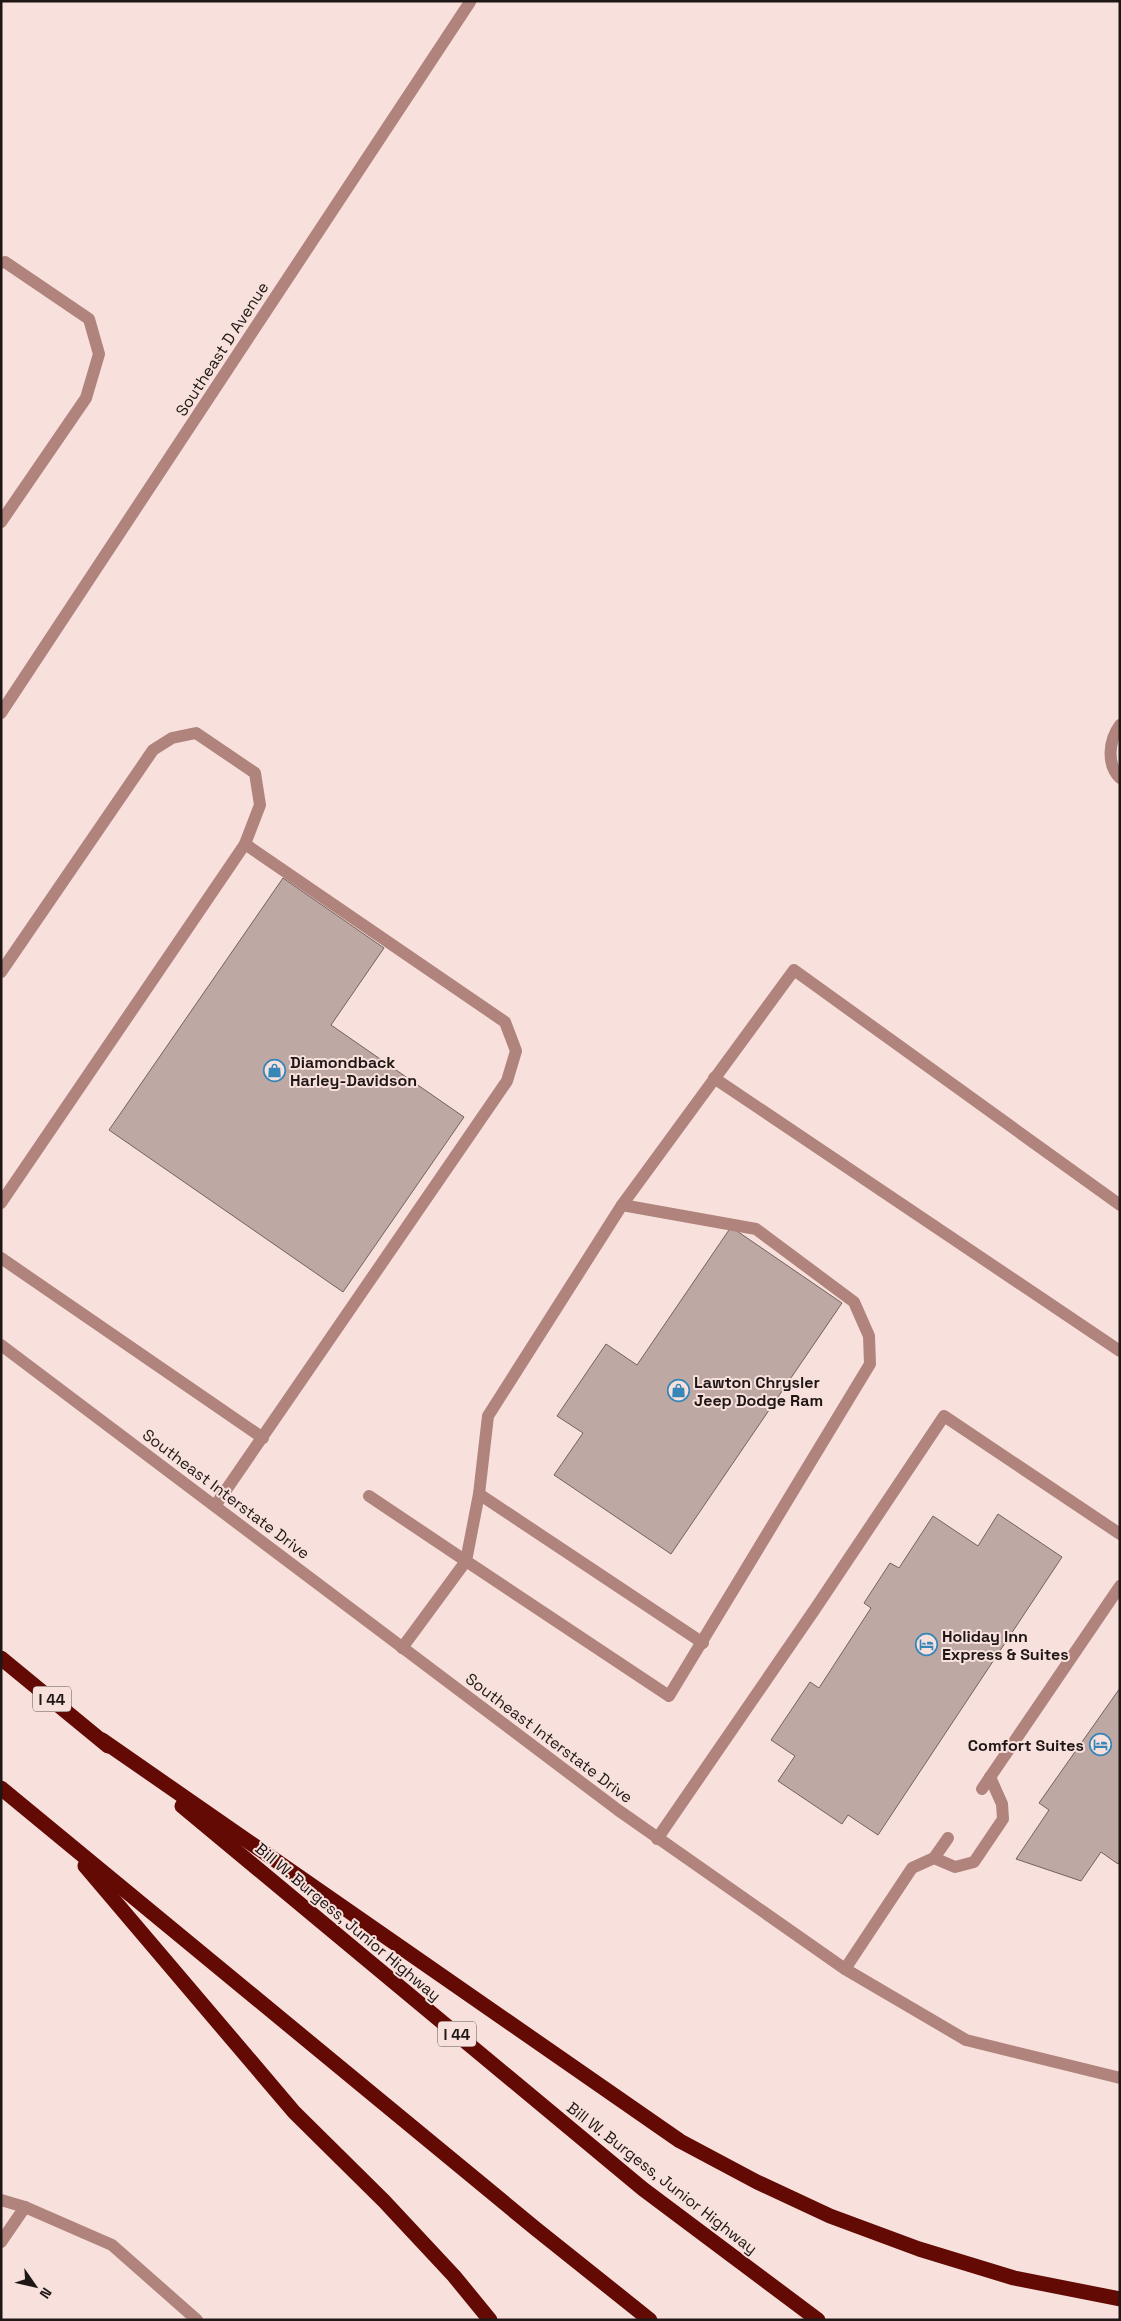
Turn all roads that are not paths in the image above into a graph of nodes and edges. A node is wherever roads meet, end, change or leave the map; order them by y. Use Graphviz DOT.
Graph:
graph roads {
  1 [pos="469,2"];
  2 [pos="1,263"];
  3 [pos="1,522"];
  4 [pos="1,713"];
  5 [pos="1118,727"];
  6 [pos="1120,778"];
  7 [pos="245,844"];
  8 [pos="1,972"];
  9 [pos="714,1078"];
  10 [pos="6,1185"];
  11 [pos="1,1203"];
  12 [pos="622,1205"];
  13 [pos="1120,1205"];
  14 [pos="1,1258"];
  15 [pos="1,1345"];
  16 [pos="1120,1351"];
  17 [pos="263,1438"];
  18 [pos="479,1494"];
  19 [pos="369,1496"];
  20 [pos="215,1506"];
  21 [pos="1120,1534"];
  22 [pos="466,1561"];
  23 [pos="1120,1586"];
  24 [pos="702,1642"];
  25 [pos="402,1648"];
  26 [pos="1,1658"];
  27 [pos="102,1740"];
  28 [pos="990,1777"];
  29 [pos="1,1788"];
  30 [pos="982,1789"];
  31 [pos="59,1836"];
  32 [pos="948,1838"];
  33 [pos="657,1839"];
  34 [pos="934,1858"];
  35 [pos="845,1969"];
  36 [pos="1120,2078"];
  37 [pos="1,2200"];
  38 [pos="25,2207"];
  39 [pos="1,2242"];
  40 [pos="1120,2299"];
  41 [pos="192,2317"];
  42 [pos="490,2320"];
  43 [pos="650,2320"];
  44 [pos="818,2320"];
  1 -- 4 [label="street, Southeast D Avenue"];
  2 -- 3 [label="street"];
  5 -- 6 [label="street"];
  7 -- 8 [label="street"];
  7 -- 10 [label="street"];
  7 -- 17 [label="street"];
  9 -- 12 [label="street"];
  9 -- 13 [label="street"];
  9 -- 16 [label="street"];
  10 -- 11 [label="street"];
  12 -- 18 [label="street"];
  12 -- 24 [label="street"];
  14 -- 17 [label="street"];
  15 -- 20 [label="street, Southeast Interstate Drive"];
  17 -- 20 [label="street"];
  18 -- 22 [label="street"];
  18 -- 24 [label="street"];
  19 -- 22 [label="street"];
  20 -- 25 [label="street, Southeast Interstate Drive"];
  21 -- 33 [label="street"];
  22 -- 24 [label="street"];
  22 -- 25 [label="street"];
  23 -- 28 [label="street"];
  25 -- 33 [label="street, Southeast Interstate Drive"];
  26 -- 27 [label="highway, Bill W. Burgess, Junior Highway / I 44"];
  27 -- 40 [label="highway"];
  27 -- 44 [label="highway, Bill W. Burgess, Junior Highway / I 44"];
  28 -- 30 [label="street"];
  28 -- 34 [label="street"];
  29 -- 31 [label="highway"];
  31 -- 42 [label="highway"];
  31 -- 43 [label="highway"];
  32 -- 34 [label="street"];
  33 -- 35 [label="street, Southeast Interstate Drive"];
  34 -- 35 [label="street"];
  35 -- 36 [label="street, Southeast Interstate Drive"];
  37 -- 38 [label="street"];
  38 -- 39 [label="street"];
  38 -- 41 [label="street"];
}
